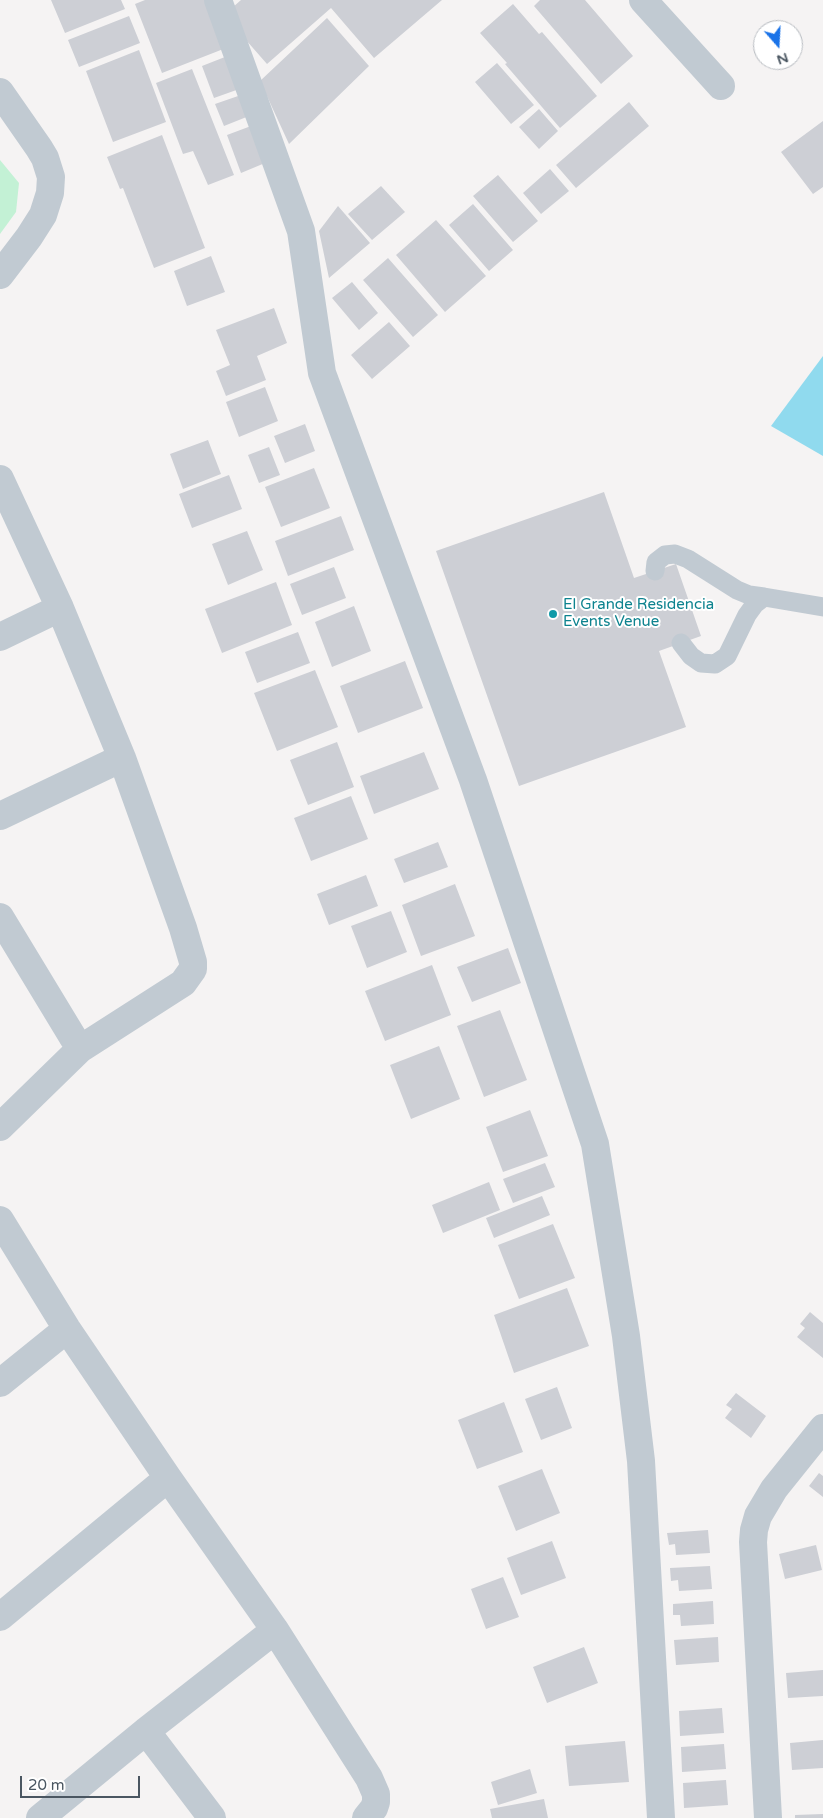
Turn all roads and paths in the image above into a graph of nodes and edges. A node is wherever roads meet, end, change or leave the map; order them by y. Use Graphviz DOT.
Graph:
graph roads {
  1 [pos="218,0"];
  2 [pos="643,0"];
  3 [pos="721,86"];
  4 [pos="0,92"];
  5 [pos="0,275"];
  6 [pos="0,479"];
  7 [pos="654,571"];
  8 [pos="764,597"];
  9 [pos="823,607"];
  10 [pos="60,608"];
  11 [pos="0,636"];
  12 [pos="681,643"];
  13 [pos="122,758"];
  14 [pos="0,816"];
  15 [pos="0,917"];
  16 [pos="80,1049"];
  17 [pos="0,1126"];
  18 [pos="0,1220"];
  19 [pos="68,1329"];
  20 [pos="0,1383"];
  21 [pos="823,1428"];
  22 [pos="168,1478"];
  23 [pos="0,1617"];
  24 [pos="275,1630"];
  25 [pos="146,1731"];
  26 [pos="370,1816"];
  27 [pos="40,1818"];
  28 [pos="212,1818"];
  29 [pos="661,1818"];
  30 [pos="768,1818"];
  1 -- 29 [label="street"];
  2 -- 3 [label="street"];
  4 -- 5 [label="street"];
  6 -- 10 [label="street"];
  7 -- 8 [label="lane"];
  8 -- 9 [label="lane"];
  8 -- 12 [label="lane"];
  10 -- 11 [label="street"];
  10 -- 13 [label="street"];
  13 -- 14 [label="street"];
  13 -- 16 [label="street"];
  15 -- 16 [label="street"];
  16 -- 17 [label="street"];
  18 -- 19 [label="street"];
  19 -- 20 [label="street"];
  19 -- 22 [label="street"];
  21 -- 30 [label="street"];
  22 -- 23 [label="street"];
  22 -- 24 [label="street"];
  24 -- 25 [label="street"];
  24 -- 26 [label="street"];
  25 -- 27 [label="street"];
  25 -- 28 [label="street"];
}
